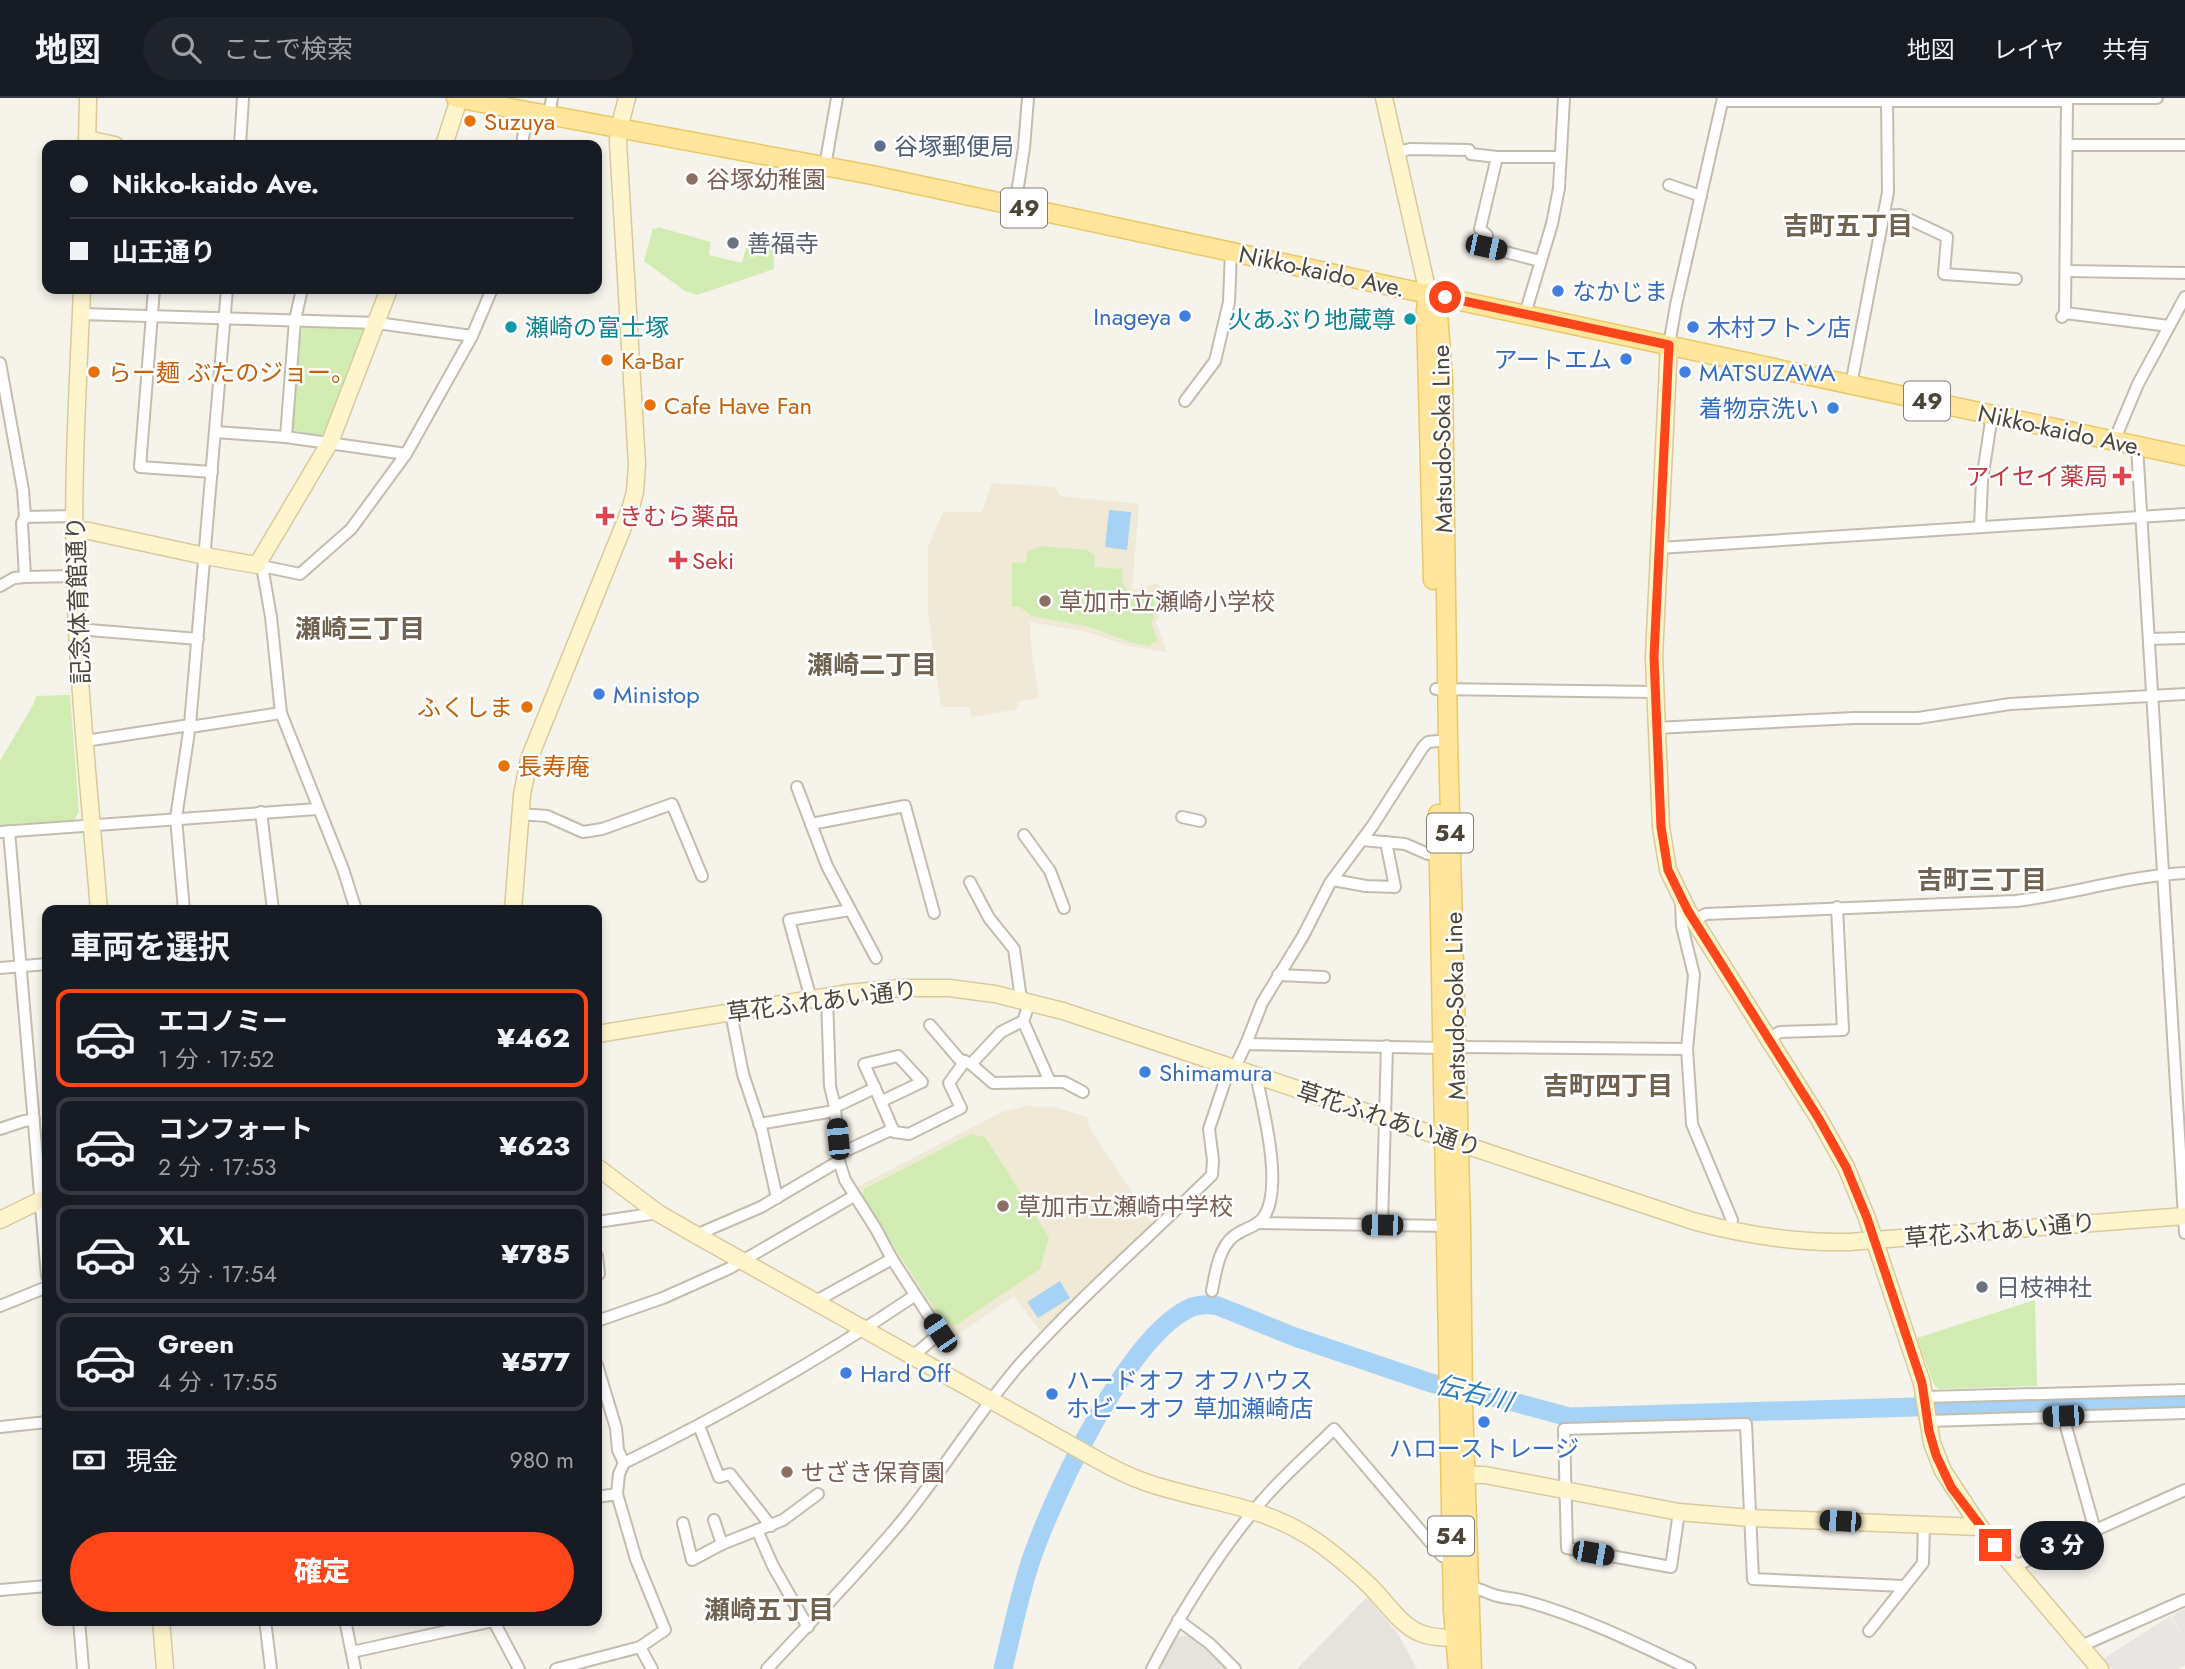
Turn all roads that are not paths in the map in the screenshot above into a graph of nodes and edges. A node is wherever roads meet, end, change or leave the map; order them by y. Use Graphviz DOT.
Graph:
graph roads {
  1 [pos="88,98"];
  2 [pos="243,98"];
  3 [pos="458,98"];
  4 [pos="627,98"];
  5 [pos="837,98"];
  6 [pos="1028,98"];
  7 [pos="1384,98"];
  8 [pos="1564,98"];
  9 [pos="2157,98"];
  10 [pos="2067,99"];
  11 [pos="1723,100"];
  12 [pos="1887,100"];
  13 [pos="550,106"];
  14 [pos="527,111"];
  15 [pos="619,128"];
  16 [pos="87,140"];
  17 [pos="240,140"];
  18 [pos="445,140"];
  19 [pos="523,140"];
  20 [pos="2068,145"];
  21 [pos="2185,145"];
  22 [pos="1398,152"];
  23 [pos="1497,157"];
  24 [pos="1560,158"];
  25 [pos="825,166"];
  26 [pos="1669,185"];
  27 [pos="1701,196"];
  28 [pos="1015,206"];
  29 [pos="1884,216"];
  30 [pos="1231,252"];
  31 [pos="1540,261"];
  32 [pos="2067,271"];
  33 [pos="2185,273"];
  34 [pos="2016,279"];
  35 [pos="1428,293"];
  36 [pos="82,294"];
  37 [pos="154,294"];
  38 [pos="227,294"];
  39 [pos="301,294"];
  40 [pos="387,294"];
  41 [pos="490,294"];
  42 [pos="2185,297"];
  43 [pos="81,314"];
  44 [pos="1525,314"];
  45 [pos="152,316"];
  46 [pos="225,319"];
  47 [pos="295,320"];
  48 [pos="377,323"];
  49 [pos="2169,326"];
  50 [pos="472,336"];
  51 [pos="1669,345"];
  52 [pos="0,363"];
  53 [pos="1851,385"];
  54 [pos="1185,401"];
  55 [pos="1992,415"];
  56 [pos="215,432"];
  57 [pos="286,437"];
  58 [pos="2114,441"];
  59 [pos="331,442"];
  60 [pos="2137,446"];
  61 [pos="406,454"];
  62 [pos="2185,456"];
  63 [pos="212,472"];
  64 [pos="2185,514"];
  65 [pos="25,517"];
  66 [pos="2140,517"];
  67 [pos="75,523"];
  68 [pos="1980,527"];
  69 [pos="1659,548"];
  70 [pos="205,556"];
  71 [pos="259,566"];
  72 [pos="75,576"];
  73 [pos="25,577"];
  74 [pos="0,586"];
  75 [pos="77,629"];
  76 [pos="2185,638"];
  77 [pos="198,639"];
  78 [pos="2149,639"];
  79 [pos="1442,688"];
  80 [pos="1654,692"];
  81 [pos="2185,694"];
  82 [pos="2152,695"];
  83 [pos="281,713"];
  84 [pos="190,726"];
  85 [pos="1656,728"];
  86 [pos="85,741"];
  87 [pos="1443,741"];
  88 [pos="797,787"];
  89 [pos="317,808"];
  90 [pos="261,813"];
  91 [pos="520,814"];
  92 [pos="1182,817"];
  93 [pos="176,818"];
  94 [pos="1200,821"];
  95 [pos="811,824"];
  96 [pos="92,825"];
  97 [pos="4,831"];
  98 [pos="1024,835"];
  99 [pos="1363,840"];
  100 [pos="1386,842"];
  101 [pos="1438,854"];
  102 [pos="2185,873"];
  103 [pos="2163,874"];
  104 [pos="702,876"];
  105 [pos="1333,880"];
  106 [pos="970,882"];
  107 [pos="1681,897"];
  108 [pos="99,905"];
  109 [pos="184,905"];
  110 [pos="272,905"];
  111 [pos="354,905"];
  112 [pos="513,905"];
  113 [pos="1837,907"];
  114 [pos="1064,908"];
  115 [pos="850,910"];
  116 [pos="934,913"];
  117 [pos="1694,920"];
  118 [pos="876,958"];
  119 [pos="42,964"];
  120 [pos="21,966"];
  121 [pos="0,968"];
  122 [pos="1278,975"];
  123 [pos="1324,977"];
  124 [pos="819,998"];
  125 [pos="1026,1000"];
  126 [pos="731,1013"];
  127 [pos="1023,1021"];
  128 [pos="930,1025"];
  129 [pos="602,1033"];
  130 [pos="1769,1038"];
  131 [pos="1246,1044"];
  132 [pos="1387,1046"];
  133 [pos="1448,1047"];
  134 [pos="1687,1049"];
  135 [pos="968,1063"];
  136 [pos="1233,1067"];
  137 [pos="1256,1075"];
  138 [pos="1050,1082"];
  139 [pos="875,1088"];
  140 [pos="1083,1092"];
  141 [pos="882,1101"];
  142 [pos="834,1109"];
  143 [pos="1385,1118"];
  144 [pos="33,1120"];
  145 [pos="759,1124"];
  146 [pos="0,1129"];
  147 [pos="893,1129"];
  148 [pos="1451,1140"];
  149 [pos="839,1157"];
  150 [pos="2183,1157"];
  151 [pos="602,1171"];
  152 [pos="42,1185"];
  153 [pos="854,1196"];
  154 [pos="777,1198"];
  155 [pos="42,1200"];
  156 [pos="659,1213"];
  157 [pos="2185,1216"];
  158 [pos="0,1220"];
  159 [pos="602,1221"];
  160 [pos="1258,1223"];
  161 [pos="1382,1225"];
  162 [pos="1447,1226"];
  163 [pos="1729,1231"];
  164 [pos="2185,1233"];
  165 [pos="696,1236"];
  166 [pos="1874,1240"];
  167 [pos="892,1259"];
  168 [pos="743,1261"];
  169 [pos="42,1289"];
  170 [pos="1212,1291"];
  171 [pos="915,1296"];
  172 [pos="816,1301"];
  173 [pos="0,1306"];
  174 [pos="602,1319"];
  175 [pos="865,1330"];
  176 [pos="913,1356"];
  177 [pos="1456,1374"];
  178 [pos="602,1382"];
  179 [pos="2185,1390"];
  180 [pos="991,1400"];
  181 [pos="1927,1408"];
  182 [pos="2185,1413"];
  183 [pos="2063,1416"];
  184 [pos="42,1423"];
  185 [pos="699,1426"];
  186 [pos="0,1427"];
  187 [pos="624,1462"];
  188 [pos="1458,1474"];
  189 [pos="2185,1490"];
  190 [pos="1566,1491"];
  191 [pos="617,1494"];
  192 [pos="818,1494"];
  193 [pos="602,1496"];
  194 [pos="1255,1510"];
  195 [pos="1679,1512"];
  196 [pos="1751,1518"];
  197 [pos="714,1520"];
  198 [pos="683,1523"];
  199 [pos="1924,1524"];
  200 [pos="771,1526"];
  201 [pos="1980,1527"];
  202 [pos="757,1530"];
  203 [pos="2095,1531"];
  204 [pos="722,1544"];
  205 [pos="1452,1559"];
  206 [pos="2013,1567"];
  207 [pos="42,1586"];
  208 [pos="1903,1586"];
  209 [pos="1469,1587"];
  210 [pos="0,1590"];
  211 [pos="2185,1600"];
  212 [pos="1178,1620"];
  213 [pos="79,1626"];
  214 [pos="161,1626"];
  215 [pos="266,1626"];
  216 [pos="346,1626"];
  217 [pos="470,1626"];
  218 [pos="496,1626"];
  219 [pos="808,1627"];
  220 [pos="1869,1631"];
  221 [pos="1462,1637"];
  222 [pos="2081,1646"];
  223 [pos="640,1647"];
  224 [pos="352,1652"];
  225 [pos="83,1669"];
  226 [pos="165,1669"];
  227 [pos="271,1669"];
  228 [pos="355,1669"];
  229 [pos="519,1669"];
  230 [pos="556,1669"];
  231 [pos="652,1669"];
  232 [pos="767,1669"];
  233 [pos="1152,1669"];
  234 [pos="1235,1669"];
  235 [pos="1458,1669"];
  236 [pos="1472,1669"];
  237 [pos="1690,1669"];
  238 [pos="2099,1669"];
  1 -- 16 [label="street"];
  2 -- 17 [label="street"];
  3 -- 14 [label="main road, Nikko-kaido Ave. / 49"];
  3 -- 18 [label="street"];
  4 -- 15 [label="street"];
  5 -- 25 [label="street"];
  6 -- 28 [label="street"];
  7 -- 22 [label="street"];
  8 -- 24 [label="street"];
  9 -- 10 [label="street"];
  10 -- 12 [label="street"];
  10 -- 20 [label="street"];
  11 -- 12 [label="street"];
  11 -- 27 [label="street"];
  12 -- 29 [label="street"];
  13 -- 14 [label="main road, Nikko-kaido Ave. / 49"];
  13 -- 15 [label="main road, Nikko-kaido Ave. / 49"];
  14 -- 19 [label="street"];
  15 -- 25 [label="main road, Nikko-kaido Ave. / 49"];
  15 -- 91 [label="street"];
  20 -- 21 [label="street"];
  20 -- 32 [label="street"];
  22 -- 23 [label="street"];
  22 -- 35 [label="street"];
  23 -- 24 [label="street"];
  23 -- 31 [label="street"];
  24 -- 31 [label="street"];
  25 -- 28 [label="main road, Nikko-kaido Ave. / 49"];
  26 -- 27 [label="street"];
  27 -- 51 [label="street"];
  28 -- 30 [label="main road, Nikko-kaido Ave. / 49"];
  29 -- 34 [label="street"];
  29 -- 53 [label="street"];
  30 -- 35 [label="main road, Nikko-kaido Ave. / 49"];
  30 -- 54 [label="street"];
  31 -- 44 [label="street"];
  32 -- 33 [label="street"];
  32 -- 49 [label="street"];
  35 -- 44 [label="main road, Nikko-kaido Ave. / 49"];
  35 -- 79 [label="main road, Matsudo-Soka Line / 54"];
  36 -- 43 [label="street, 記念体育館通り"];
  37 -- 45 [label="street"];
  38 -- 46 [label="street"];
  39 -- 47 [label="street"];
  40 -- 48 [label="street"];
  41 -- 50 [label="street"];
  42 -- 49 [label="street"];
  43 -- 45 [label="street"];
  43 -- 67 [label="street, 記念体育館通り"];
  44 -- 51 [label="main road, Nikko-kaido Ave. / 49"];
  45 -- 46 [label="street"];
  45 -- 63 [label="street"];
  46 -- 47 [label="street"];
  46 -- 56 [label="street"];
  47 -- 48 [label="street"];
  47 -- 57 [label="street"];
  48 -- 50 [label="street"];
  48 -- 59 [label="street"];
  49 -- 58 [label="street"];
  50 -- 61 [label="street"];
  51 -- 53 [label="main road, Nikko-kaido Ave. / 49"];
  51 -- 69 [label="street"];
  52 -- 65 [label="street"];
  53 -- 55 [label="main road, Nikko-kaido Ave. / 49"];
  55 -- 58 [label="main road, Nikko-kaido Ave. / 49"];
  55 -- 68 [label="street"];
  56 -- 57 [label="street"];
  56 -- 63 [label="street"];
  57 -- 59 [label="street"];
  58 -- 60 [label="main road, Nikko-kaido Ave. / 49"];
  59 -- 61 [label="street"];
  59 -- 71 [label="street"];
  60 -- 62 [label="main road, Nikko-kaido Ave. / 49"];
  60 -- 66 [label="street"];
  61 -- 71 [label="street"];
  63 -- 70 [label="street"];
  64 -- 66 [label="street"];
  65 -- 67 [label="street"];
  65 -- 73 [label="street"];
  66 -- 68 [label="street"];
  66 -- 78 [label="street"];
  67 -- 70 [label="street"];
  67 -- 72 [label="street, 記念体育館通り"];
  68 -- 69 [label="street"];
  69 -- 80 [label="street"];
  70 -- 71 [label="street"];
  70 -- 77 [label="street"];
  71 -- 83 [label="street"];
  72 -- 73 [label="street"];
  72 -- 75 [label="street, 記念体育館通り"];
  73 -- 74 [label="street"];
  75 -- 77 [label="street"];
  75 -- 86 [label="street, 記念体育館通り"];
  76 -- 78 [label="street"];
  77 -- 84 [label="street"];
  78 -- 82 [label="street"];
  79 -- 80 [label="street"];
  79 -- 87 [label="main road, Matsudo-Soka Line / 54"];
  80 -- 85 [label="street"];
  81 -- 82 [label="street"];
  82 -- 85 [label="street"];
  82 -- 103 [label="street"];
  83 -- 84 [label="street"];
  83 -- 89 [label="street"];
  84 -- 86 [label="street"];
  84 -- 93 [label="street"];
  85 -- 107 [label="street"];
  86 -- 96 [label="street, 記念体育館通り"];
  87 -- 99 [label="street"];
  87 -- 101 [label="main road, Matsudo-Soka Line / 54"];
  87 -- 133 [label="main road, Matsudo-Soka Line / 54"];
  88 -- 95 [label="street"];
  89 -- 90 [label="street"];
  89 -- 111 [label="street"];
  90 -- 93 [label="street"];
  90 -- 110 [label="street"];
  91 -- 104 [label="street"];
  91 -- 112 [label="street"];
  92 -- 94 [label="street"];
  93 -- 96 [label="street"];
  93 -- 109 [label="street"];
  95 -- 115 [label="street"];
  95 -- 116 [label="street"];
  96 -- 97 [label="street"];
  96 -- 108 [label="street, 記念体育館通り"];
  97 -- 120 [label="street"];
  98 -- 114 [label="street"];
  99 -- 100 [label="street"];
  99 -- 105 [label="street"];
  100 -- 101 [label="street"];
  100 -- 105 [label="street"];
  101 -- 133 [label="main road, Matsudo-Soka Line / 54"];
  102 -- 103 [label="street"];
  103 -- 113 [label="street"];
  103 -- 150 [label="street"];
  105 -- 122 [label="street"];
  106 -- 125 [label="street"];
  107 -- 117 [label="street"];
  107 -- 134 [label="street"];
  113 -- 117 [label="street"];
  113 -- 130 [label="street"];
  115 -- 118 [label="street"];
  115 -- 124 [label="street"];
  117 -- 130 [label="street"];
  119 -- 120 [label="street"];
  120 -- 121 [label="street"];
  120 -- 144 [label="street"];
  122 -- 123 [label="street"];
  122 -- 131 [label="street"];
  124 -- 125 [label="street, 草花ふれあい通り"];
  124 -- 126 [label="street, 草花ふれあい通り"];
  124 -- 142 [label="street"];
  125 -- 127 [label="street"];
  125 -- 136 [label="street, 草花ふれあい通り"];
  126 -- 129 [label="street, 草花ふれあい通り"];
  126 -- 145 [label="street"];
  127 -- 135 [label="street"];
  127 -- 138 [label="street"];
  128 -- 135 [label="street"];
  130 -- 166 [label="street"];
  131 -- 132 [label="street"];
  131 -- 136 [label="street"];
  132 -- 133 [label="street"];
  132 -- 143 [label="street"];
  133 -- 134 [label="street"];
  133 -- 148 [label="main road, Matsudo-Soka Line / 54"];
  134 -- 163 [label="street"];
  135 -- 138 [label="street"];
  135 -- 147 [label="street"];
  136 -- 137 [label="street, 草花ふれあい通り"];
  136 -- 180 [label="street"];
  137 -- 143 [label="street, 草花ふれあい通り"];
  137 -- 160 [label="street"];
  138 -- 140 [label="street"];
  139 -- 141 [label="street"];
  139 -- 141 [label="street"];
  139 -- 142 [label="street"];
  141 -- 147 [label="street"];
  142 -- 145 [label="street"];
  142 -- 149 [label="street"];
  143 -- 148 [label="street, 草花ふれあい通り"];
  143 -- 161 [label="street"];
  144 -- 146 [label="street"];
  144 -- 152 [label="street"];
  145 -- 154 [label="street"];
  147 -- 149 [label="street"];
  148 -- 162 [label="main road, Matsudo-Soka Line / 54"];
  148 -- 163 [label="street, 草花ふれあい通り"];
  148 -- 177 [label="main road, Matsudo-Soka Line / 54"];
  149 -- 153 [label="street"];
  149 -- 154 [label="street"];
  150 -- 157 [label="street"];
  151 -- 156 [label="street"];
  153 -- 167 [label="street"];
  153 -- 168 [label="street"];
  154 -- 165 [label="street"];
  155 -- 158 [label="street"];
  156 -- 159 [label="street"];
  156 -- 165 [label="street"];
  157 -- 164 [label="street"];
  157 -- 166 [label="street, 草花ふれあい通り"];
  160 -- 161 [label="street"];
  160 -- 170 [label="street"];
  161 -- 162 [label="street"];
  162 -- 177 [label="main road, Matsudo-Soka Line / 54"];
  163 -- 166 [label="street, 草花ふれあい通り"];
  165 -- 168 [label="street"];
  166 -- 181 [label="street"];
  167 -- 171 [label="street"];
  167 -- 172 [label="street"];
  168 -- 172 [label="street"];
  168 -- 174 [label="street"];
  169 -- 173 [label="street"];
  171 -- 175 [label="street"];
  171 -- 176 [label="street"];
  172 -- 175 [label="street"];
  175 -- 176 [label="street"];
  175 -- 185 [label="street"];
  176 -- 180 [label="street"];
  177 -- 188 [label="main road, Matsudo-Soka Line / 54"];
  178 -- 187 [label="street"];
  179 -- 181 [label="street"];
  180 -- 194 [label="street"];
  180 -- 219 [label="street"];
  181 -- 183 [label="street"];
  181 -- 201 [label="street"];
  182 -- 183 [label="street"];
  183 -- 203 [label="street"];
  184 -- 186 [label="street"];
  185 -- 187 [label="street"];
  185 -- 200 [label="street"];
  187 -- 191 [label="street"];
  188 -- 190 [label="street"];
  188 -- 205 [label="main road, Matsudo-Soka Line / 54"];
  188 -- 209 [label="main road, Matsudo-Soka Line / 54"];
  189 -- 203 [label="street"];
  190 -- 195 [label="street"];
  190 -- 195 [label="street"];
  190 -- 196 [label="street"];
  191 -- 193 [label="street"];
  191 -- 223 [label="street"];
  192 -- 200 [label="street"];
  194 -- 205 [label="street"];
  194 -- 212 [label="street"];
  194 -- 221 [label="street"];
  195 -- 196 [label="street"];
  196 -- 199 [label="street"];
  196 -- 208 [label="street"];
  197 -- 204 [label="street"];
  198 -- 204 [label="street"];
  199 -- 201 [label="street"];
  199 -- 208 [label="street"];
  200 -- 202 [label="street"];
  201 -- 206 [label="street"];
  202 -- 204 [label="street"];
  202 -- 219 [label="street"];
  203 -- 206 [label="street"];
  205 -- 221 [label="main road, Matsudo-Soka Line / 54"];
  206 -- 222 [label="street"];
  207 -- 210 [label="street"];
  208 -- 220 [label="street"];
  209 -- 221 [label="main road, Matsudo-Soka Line / 54"];
  209 -- 237 [label="street"];
  211 -- 222 [label="street"];
  212 -- 233 [label="street"];
  212 -- 234 [label="street"];
  213 -- 225 [label="street"];
  214 -- 226 [label="street"];
  215 -- 227 [label="street"];
  216 -- 224 [label="street"];
  217 -- 224 [label="street"];
  218 -- 229 [label="street"];
  219 -- 232 [label="street"];
  221 -- 235 [label="main road, Matsudo-Soka Line / 54"];
  221 -- 236 [label="main road, Matsudo-Soka Line / 54"];
  222 -- 238 [label="street"];
  223 -- 230 [label="street"];
  223 -- 231 [label="street"];
  224 -- 228 [label="street"];
}
